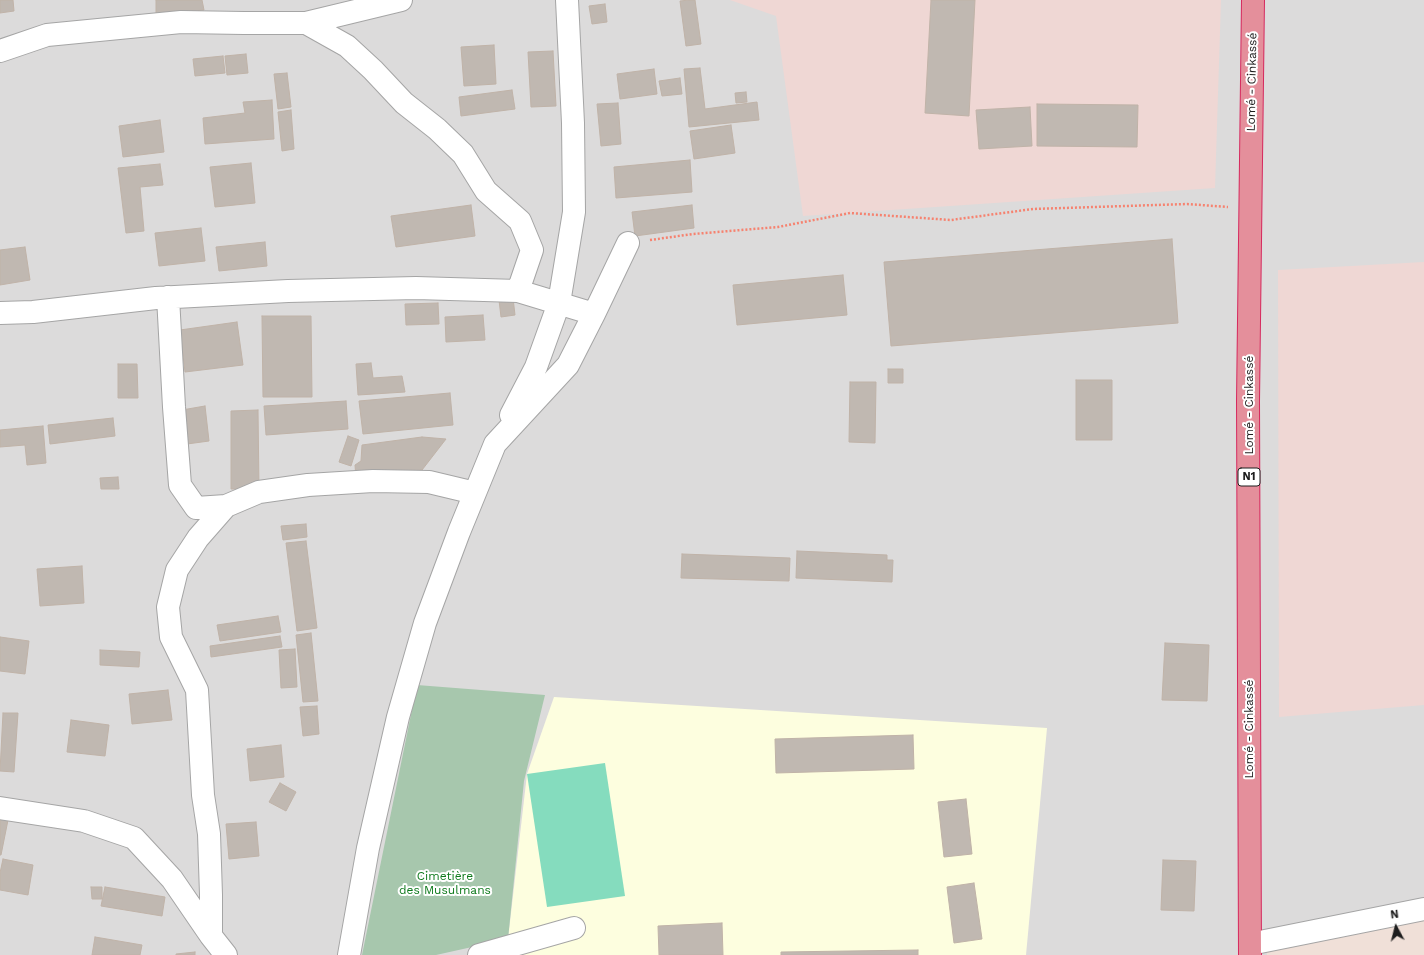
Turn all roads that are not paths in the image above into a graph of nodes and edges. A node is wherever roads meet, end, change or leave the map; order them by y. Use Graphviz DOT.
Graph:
graph roads {
  1 [pos="401,0"];
  2 [pos="567,0"];
  3 [pos="1253,0"];
  4 [pos="306,23"];
  5 [pos="0,51"];
  6 [pos="628,243"];
  7 [pos="518,291"];
  8 [pos="168,297"];
  9 [pos="559,303"];
  10 [pos="0,313"];
  11 [pos="594,314"];
  12 [pos="495,444"];
  13 [pos="474,493"];
  14 [pos="226,506"];
  15 [pos="0,808"];
  16 [pos="1424,909"];
  17 [pos="574,928"];
  18 [pos="211,936"];
  19 [pos="1250,949"];
  20 [pos="226,955"];
  21 [pos="349,955"];
  22 [pos="479,955"];
  1 -- 4 [label="street"];
  2 -- 9 [label="street"];
  3 -- 19 [label="highway, Lomé - Cinkassé / N1"];
  4 -- 5 [label="street"];
  4 -- 7 [label="street"];
  6 -- 11 [label="street"];
  7 -- 8 [label="street"];
  7 -- 9 [label="street"];
  8 -- 10 [label="street"];
  8 -- 14 [label="street"];
  9 -- 11 [label="street"];
  9 -- 12 [label="street"];
  11 -- 12 [label="street"];
  12 -- 13 [label="street"];
  13 -- 14 [label="street"];
  13 -- 21 [label="street"];
  14 -- 18 [label="street"];
  15 -- 18 [label="street"];
  16 -- 19 [label="street"];
  17 -- 22 [label="street"];
  18 -- 20 [label="street"];
}
